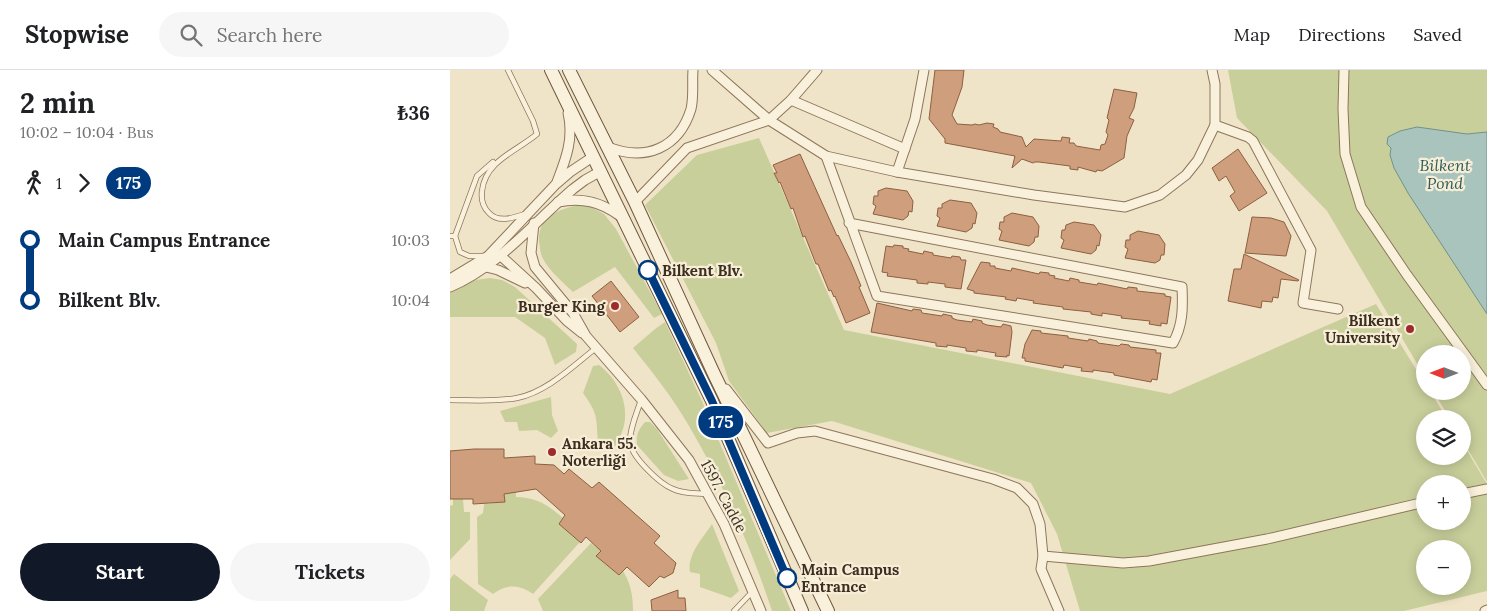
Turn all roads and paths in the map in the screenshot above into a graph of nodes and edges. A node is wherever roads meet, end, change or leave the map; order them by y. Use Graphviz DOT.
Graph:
graph roads {
  1 [pos="508,70"];
  2 [pos="551,70"];
  3 [pos="569,70"];
  4 [pos="693,70"];
  5 [pos="712,70"];
  6 [pos="816,70"];
  7 [pos="924,70"];
  8 [pos="1212,70"];
  9 [pos="1344,70"];
  10 [pos="564,96"];
  11 [pos="791,100"];
  12 [pos="769,120"];
  13 [pos="1215,125"];
  14 [pos="608,147"];
  15 [pos="905,149"];
  16 [pos="594,156"];
  17 [pos="826,156"];
  18 [pos="500,160"];
  19 [pos="616,163"];
  20 [pos="601,171"];
  21 [pos="897,172"];
  22 [pos="556,184"];
  23 [pos="558,202"];
  24 [pos="635,202"];
  25 [pos="529,212"];
  26 [pos="623,218"];
  27 [pos="534,223"];
  28 [pos="849,224"];
  29 [pos="452,236"];
  30 [pos="488,256"];
  31 [pos="501,256"];
  32 [pos="486,267"];
  33 [pos="450,279"];
  34 [pos="450,287"];
  35 [pos="536,288"];
  36 [pos="1338,309"];
  37 [pos="586,336"];
  38 [pos="596,348"];
  39 [pos="714,374"];
  40 [pos="1487,384"];
  41 [pos="642,399"];
  42 [pos="450,400"];
  43 [pos="1487,489"];
  44 [pos="1471,492"];
  45 [pos="709,494"];
  46 [pos="1416,504"];
  47 [pos="1043,556"];
  48 [pos="807,569"];
  49 [pos="788,578"];
  50 [pos="753,591"];
  51 [pos="734,611"];
  52 [pos="762,611"];
  53 [pos="802,611"];
  54 [pos="828,611"];
  55 [pos="1059,611"];
  1 -- 18 [label="lane"];
  2 -- 10 [label="street"];
  3 -- 14 [label="street"];
  4 -- 14 [label="street"];
  5 -- 12 [label="street"];
  6 -- 11 [label="street"];
  7 -- 15 [label="street"];
  8 -- 13 [label="street"];
  9 -- 40 [label="street"];
  10 -- 16 [label="street"];
  10 -- 22 [label="street"];
  11 -- 12 [label="street"];
  11 -- 15 [label="street"];
  12 -- 17 [label="street"];
  12 -- 24 [label="street"];
  13 -- 21 [label="street"];
  13 -- 36 [label="street"];
  14 -- 16 [label="street"];
  14 -- 19 [label="street"];
  15 -- 21 [label="street"];
  16 -- 20 [label="street"];
  16 -- 22 [label="street"];
  17 -- 21 [label="street"];
  17 -- 28 [label="street"];
  18 -- 25 [label="lane"];
  18 -- 29 [label="lane"];
  19 -- 20 [label="street"];
  19 -- 24 [label="street"];
  20 -- 23 [label="street"];
  20 -- 26 [label="street"];
  22 -- 25 [label="street"];
  23 -- 26 [label="street"];
  23 -- 27 [label="street"];
  24 -- 39 [label="street"];
  25 -- 30 [label="street"];
  26 -- 49 [label="street"];
  27 -- 31 [label="street"];
  27 -- 37 [label="street, 1597. Cadde"];
  28 -- 28 [label="street"];
  29 -- 30 [label="lane"];
  30 -- 31 [label="street"];
  30 -- 33 [label="street"];
  31 -- 32 [label="street"];
  31 -- 35 [label="street, 1597. Cadde"];
  32 -- 34 [label="street"];
  32 -- 35 [label="street, 1597. Cadde"];
  35 -- 37 [label="street, 1597. Cadde"];
  37 -- 38 [label="street, 1597. Cadde"];
  38 -- 41 [label="street, 1597. Cadde"];
  38 -- 42 [label="lane"];
  39 -- 47 [label="street"];
  39 -- 48 [label="street"];
  41 -- 45 [label="street, 1597. Cadde"];
  41 -- 45 [label="lane"];
  43 -- 44 [label="street"];
  45 -- 50 [label="street, 1597. Cadde"];
  46 -- 47 [label="street"];
  47 -- 55 [label="street"];
  48 -- 49 [label="street"];
  48 -- 54 [label="street"];
  49 -- 53 [label="street"];
  50 -- 51 [label="lane"];
  50 -- 52 [label="street, 1597. Cadde"];
}
